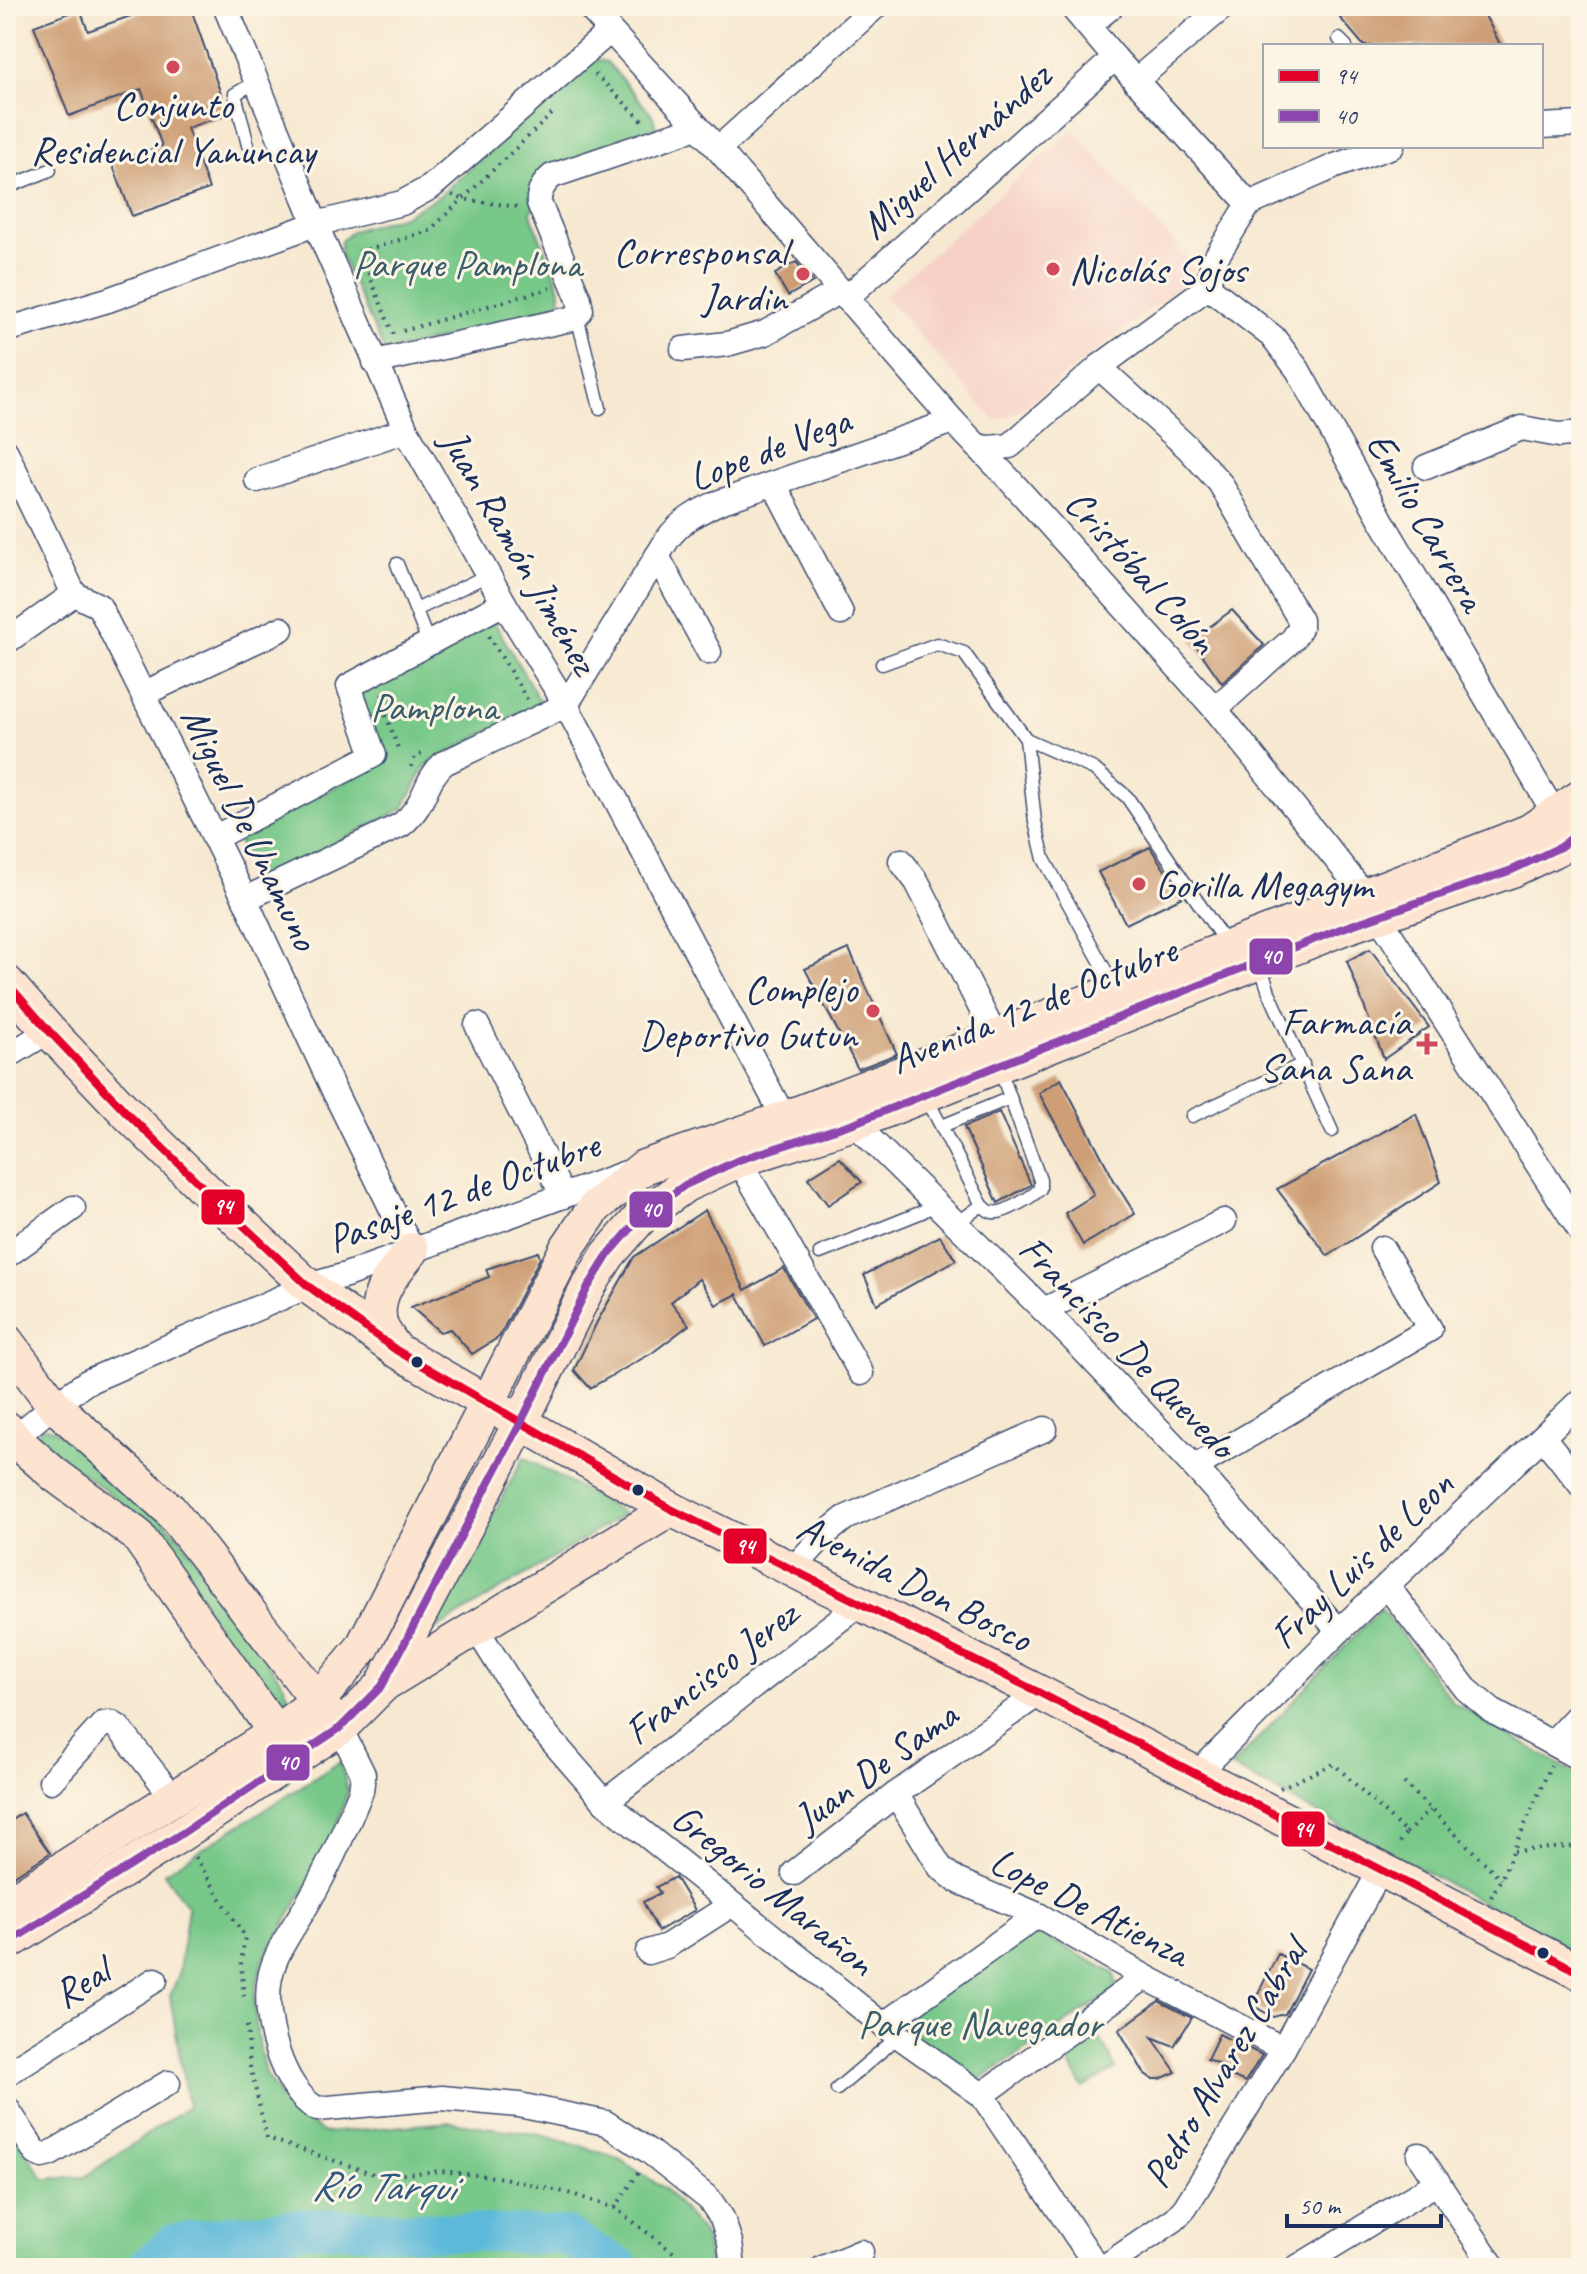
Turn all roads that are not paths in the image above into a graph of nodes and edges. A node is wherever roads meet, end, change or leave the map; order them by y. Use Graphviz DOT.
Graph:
graph roads {
  1 [pos="225,6"];
  2 [pos="588,6"];
  3 [pos="876,6"];
  4 [pos="1071,6"];
  5 [pos="1112,6"];
  6 [pos="1224,6"];
  7 [pos="1089,25"];
  8 [pos="610,31"];
  9 [pos="1115,58"];
  10 [pos="1135,81"];
  11 [pos="256,82"];
  12 [pos="1581,124"];
  13 [pos="1543,126"];
  14 [pos="697,127"];
  15 [pos="248,145"];
  16 [pos="1386,148"];
  17 [pos="718,149"];
  18 [pos="50,170"];
  19 [pos="6,188"];
  20 [pos="1249,204"];
  21 [pos="315,224"];
  22 [pos="1208,287"];
  23 [pos="843,294"];
  24 [pos="577,316"];
  25 [pos="6,330"];
  26 [pos="683,349"];
  27 [pos="375,362"];
  28 [pos="1099,367"];
  29 [pos="600,408"];
  30 [pos="953,421"];
  31 [pos="406,430"];
  32 [pos="1581,433"];
  33 [pos="977,446"];
  34 [pos="6,452"];
  35 [pos="1426,467"];
  36 [pos="257,480"];
  37 [pos="774,484"];
  38 [pos="657,556"];
  39 [pos="397,564"];
  40 [pos="488,575"];
  41 [pos="74,594"];
  42 [pos="504,603"];
  43 [pos="416,610"];
  44 [pos="841,613"];
  45 [pos="281,629"];
  46 [pos="6,642"];
  47 [pos="429,644"];
  48 [pos="709,652"];
  49 [pos="882,664"];
  50 [pos="143,694"];
  51 [pos="566,705"];
  52 [pos="1215,709"];
  53 [pos="1026,739"];
  54 [pos="1573,814"];
  55 [pos="214,838"];
  56 [pos="901,861"];
  57 [pos="245,899"];
  58 [pos="1372,906"];
  59 [pos="1244,955"];
  60 [pos="6,982"];
  61 [pos="1117,991"];
  62 [pos="477,1025"];
  63 [pos="49,1031"];
  64 [pos="998,1052"];
  65 [pos="6,1057"];
  66 [pos="1303,1064"];
  67 [pos="925,1094"];
  68 [pos="1010,1098"];
  69 [pos="847,1110"];
  70 [pos="1192,1116"];
  71 [pos="784,1118"];
  72 [pos="942,1126"];
  73 [pos="1332,1131"];
  74 [pos="739,1160"];
  75 [pos="644,1167"];
  76 [pos="563,1196"];
  77 [pos="935,1204"];
  78 [pos="982,1205"];
  79 [pos="73,1208"];
  80 [pos="1224,1221"];
  81 [pos="956,1224"];
  82 [pos="1581,1232"];
  83 [pos="1382,1248"];
  84 [pos="412,1250"];
  85 [pos="820,1253"];
  86 [pos="6,1256"];
  87 [pos="308,1286"];
  88 [pos="1044,1310"];
  89 [pos="6,1341"];
  90 [pos="396,1350"];
  91 [pos="861,1373"];
  92 [pos="1581,1400"];
  93 [pos="487,1402"];
  94 [pos="54,1405"];
  95 [pos="521,1422"];
  96 [pos="1045,1429"];
  97 [pos="8,1437"];
  98 [pos="1543,1437"];
  99 [pos="1195,1467"];
  100 [pos="1581,1485"];
  101 [pos="671,1509"];
  102 [pos="793,1569"];
  103 [pos="1387,1586"];
  104 [pos="862,1602"];
  105 [pos="476,1628"];
  106 [pos="1339,1631"];
  107 [pos="382,1686"];
  108 [pos="1040,1693"];
  109 [pos="317,1702"];
  110 [pos="1581,1712"];
  111 [pos="340,1728"];
  112 [pos="1552,1743"];
  113 [pos="284,1746"];
  114 [pos="1581,1759"];
  115 [pos="1196,1775"];
  116 [pos="51,1781"];
  117 [pos="896,1794"];
  118 [pos="173,1797"];
  119 [pos="605,1802"];
  120 [pos="1380,1871"];
  121 [pos="794,1873"];
  122 [pos="6,1905"];
  123 [pos="731,1905"];
  124 [pos="1038,1915"];
  125 [pos="6,1944"];
  126 [pos="648,1952"];
  127 [pos="1581,1973"];
  128 [pos="1145,1977"];
  129 [pos="155,1980"];
  130 [pos="891,2030"];
  131 [pos="1283,2049"];
  132 [pos="6,2074"];
  133 [pos="168,2083"];
  134 [pos="837,2089"];
  135 [pos="982,2095"];
  136 [pos="6,2107"];
  137 [pos="1419,2155"];
  138 [pos="1438,2182"];
  139 [pos="861,2252"];
  140 [pos="733,2268"];
  141 [pos="823,2268"];
  142 [pos="1100,2268"];
  143 [pos="1296,2268"];
  144 [pos="1494,2268"];
  1 -- 11 [label="street, Juan Ramón Jiménez"];
  2 -- 8 [label="street, Cristóbal Colón"];
  3 -- 17 [label="street"];
  4 -- 7 [label="street"];
  5 -- 7 [label="street"];
  6 -- 10 [label="street"];
  7 -- 9 [label="street"];
  8 -- 14 [label="street, Cristóbal Colón"];
  8 -- 21 [label="street"];
  9 -- 10 [label="street"];
  9 -- 23 [label="street, Miguel Hernández"];
  10 -- 20 [label="street"];
  11 -- 15 [label="lane"];
  11 -- 21 [label="street, Juan Ramón Jiménez"];
  12 -- 13 [label="street"];
  14 -- 17 [label="street, Cristóbal Colón"];
  14 -- 24 [label="street"];
  16 -- 20 [label="street"];
  17 -- 23 [label="street, Cristóbal Colón"];
  18 -- 19 [label="lane"];
  20 -- 22 [label="street"];
  21 -- 25 [label="street"];
  21 -- 27 [label="street, Juan Ramón Jiménez"];
  22 -- 28 [label="street"];
  22 -- 54 [label="street, Emilio Carrera"];
  23 -- 26 [label="street, Miguel Hernández"];
  23 -- 30 [label="street, Cristóbal Colón"];
  24 -- 27 [label="street"];
  24 -- 29 [label="lane"];
  27 -- 31 [label="street, Juan Ramón Jiménez"];
  28 -- 33 [label="street"];
  28 -- 52 [label="street"];
  30 -- 33 [label="street, Cristóbal Colón"];
  30 -- 37 [label="street, Lope de Vega"];
  31 -- 36 [label="street"];
  31 -- 40 [label="street, Juan Ramón Jiménez"];
  32 -- 35 [label="street"];
  33 -- 52 [label="street, Cristóbal Colón"];
  34 -- 41 [label="street, Miguel De Unamuno"];
  37 -- 38 [label="street, Lope de Vega"];
  37 -- 44 [label="street"];
  38 -- 48 [label="street"];
  38 -- 51 [label="street, Lope de Vega"];
  39 -- 43 [label="lane"];
  40 -- 42 [label="street, Juan Ramón Jiménez"];
  40 -- 43 [label="lane"];
  41 -- 46 [label="street"];
  41 -- 50 [label="street, Miguel De Unamuno"];
  42 -- 47 [label="street"];
  42 -- 51 [label="street, Juan Ramón Jiménez"];
  43 -- 47 [label="lane"];
  45 -- 50 [label="street"];
  47 -- 55 [label="street"];
  49 -- 53 [label="lane"];
  50 -- 55 [label="street, Miguel De Unamuno"];
  51 -- 57 [label="street"];
  51 -- 71 [label="street, Juan Ramón Jiménez"];
  52 -- 58 [label="street, Cristóbal Colón"];
  53 -- 59 [label="lane"];
  53 -- 61 [label="lane"];
  54 -- 58 [label="main road, Avenida 12 de Octubre"];
  55 -- 57 [label="street, Miguel De Unamuno"];
  56 -- 64 [label="street"];
  57 -- 84 [label="street, Miguel De Unamuno"];
  58 -- 59 [label="main road, Avenida 12 de Octubre"];
  58 -- 82 [label="street, Cristóbal Colón"];
  59 -- 61 [label="main road, Avenida 12 de Octubre"];
  59 -- 64 [label="main road, Avenida 12 de Octubre"];
  59 -- 66 [label="lane"];
  60 -- 63 [label="main road, Avenida Don Bosco"];
  61 -- 64 [label="main road, Avenida 12 de Octubre"];
  62 -- 76 [label="street"];
  63 -- 65 [label="street"];
  63 -- 87 [label="main road, Avenida Don Bosco"];
  64 -- 67 [label="main road, Avenida 12 de Octubre"];
  64 -- 68 [label="lane"];
  64 -- 69 [label="main road, Avenida 12 de Octubre"];
  66 -- 70 [label="lane"];
  66 -- 73 [label="lane"];
  67 -- 69 [label="main road, Avenida 12 de Octubre"];
  67 -- 72 [label="lane"];
  68 -- 72 [label="lane"];
  68 -- 78 [label="lane"];
  69 -- 71 [label="main road, Avenida 12 de Octubre"];
  69 -- 74 [label="main road, Avenida 12 de Octubre"];
  69 -- 77 [label="street, Francisco De Quevedo"];
  71 -- 75 [label="main road, Avenida 12 de Octubre"];
  72 -- 78 [label="lane"];
  74 -- 91 [label="street"];
  74 -- 95 [label="main road, Avenida 12 de Octubre"];
  75 -- 76 [label="street, Pasaje 12 de Octubre"];
  75 -- 93 [label="main road, Avenida 12 de Octubre"];
  76 -- 84 [label="street, Pasaje 12 de Octubre"];
  77 -- 81 [label="street, Francisco De Quevedo"];
  77 -- 85 [label="lane"];
  78 -- 81 [label="lane"];
  79 -- 86 [label="street"];
  80 -- 88 [label="street"];
  81 -- 88 [label="street, Francisco De Quevedo"];
  83 -- 99 [label="street"];
  84 -- 87 [label="street, Pasaje 12 de Octubre"];
  84 -- 90 [label="main road"];
  87 -- 90 [label="main road, Avenida Don Bosco"];
  87 -- 94 [label="street, Pasaje 12 de Octubre"];
  88 -- 99 [label="street, Francisco De Quevedo"];
  89 -- 94 [label="main road"];
  90 -- 93 [label="main road, Avenida Don Bosco"];
  92 -- 98 [label="street, Fray Luis de Leon"];
  93 -- 95 [label="main road, Avenida Don Bosco"];
  93 -- 109 [label="main road, Avenida 12 de Octubre"];
  94 -- 97 [label="street, Pasaje 12 de Octubre"];
  94 -- 109 [label="main road"];
  95 -- 101 [label="main road, Avenida Don Bosco"];
  95 -- 107 [label="main road, Avenida 12 de Octubre"];
  96 -- 102 [label="street"];
  97 -- 113 [label="main road"];
  98 -- 100 [label="street"];
  98 -- 103 [label="street, Fray Luis de Leon"];
  99 -- 106 [label="street, Francisco De Quevedo"];
  101 -- 102 [label="main road, Avenida Don Bosco"];
  101 -- 105 [label="main road"];
  102 -- 104 [label="main road, Avenida Don Bosco"];
  103 -- 106 [label="street, Fray Luis de Leon"];
  103 -- 112 [label="street"];
  104 -- 108 [label="main road, Avenida Don Bosco"];
  104 -- 119 [label="street, Francisco Jerez"];
  105 -- 107 [label="main road"];
  105 -- 119 [label="street, Gregorio Marañon"];
  106 -- 115 [label="street, Fray Luis de Leon"];
  107 -- 111 [label="main road, Avenida 12 de Octubre"];
  108 -- 115 [label="main road, Avenida Don Bosco"];
  108 -- 117 [label="street, Juan De Sama"];
  109 -- 111 [label="main road"];
  109 -- 113 [label="main road, Avenida 12 de Octubre"];
  110 -- 112 [label="street"];
  111 -- 113 [label="main road, Avenida 12 de Octubre"];
  111 -- 140 [label="street"];
  112 -- 114 [label="street"];
  113 -- 118 [label="main road, Avenida 12 de Octubre"];
  113 -- 125 [label="main road, Avenida 12 de Octubre"];
  115 -- 120 [label="main road, Avenida Don Bosco"];
  116 -- 118 [label="street"];
  117 -- 121 [label="street, Juan De Sama"];
  117 -- 124 [label="street, Lope De Atienza"];
  118 -- 122 [label="main road, Avenida 12 de Octubre"];
  119 -- 123 [label="street, Gregorio Marañon"];
  120 -- 127 [label="main road, Avenida Don Bosco"];
  120 -- 131 [label="street, Pedro Alvarez Cabral"];
  123 -- 126 [label="street"];
  123 -- 130 [label="street, Gregorio Marañon"];
  124 -- 128 [label="street, Lope De Atienza"];
  124 -- 130 [label="street"];
  128 -- 131 [label="street, Lope De Atienza"];
  128 -- 135 [label="street"];
  129 -- 132 [label="street, Real"];
  130 -- 134 [label="lane"];
  130 -- 135 [label="street, Gregorio Marañon"];
  131 -- 142 [label="street, Pedro Alvarez Cabral"];
  133 -- 136 [label="street"];
  135 -- 142 [label="street, Gregorio Marañon"];
  137 -- 138 [label="street"];
  138 -- 143 [label="street"];
  138 -- 144 [label="street"];
  139 -- 141 [label="street"];
}
